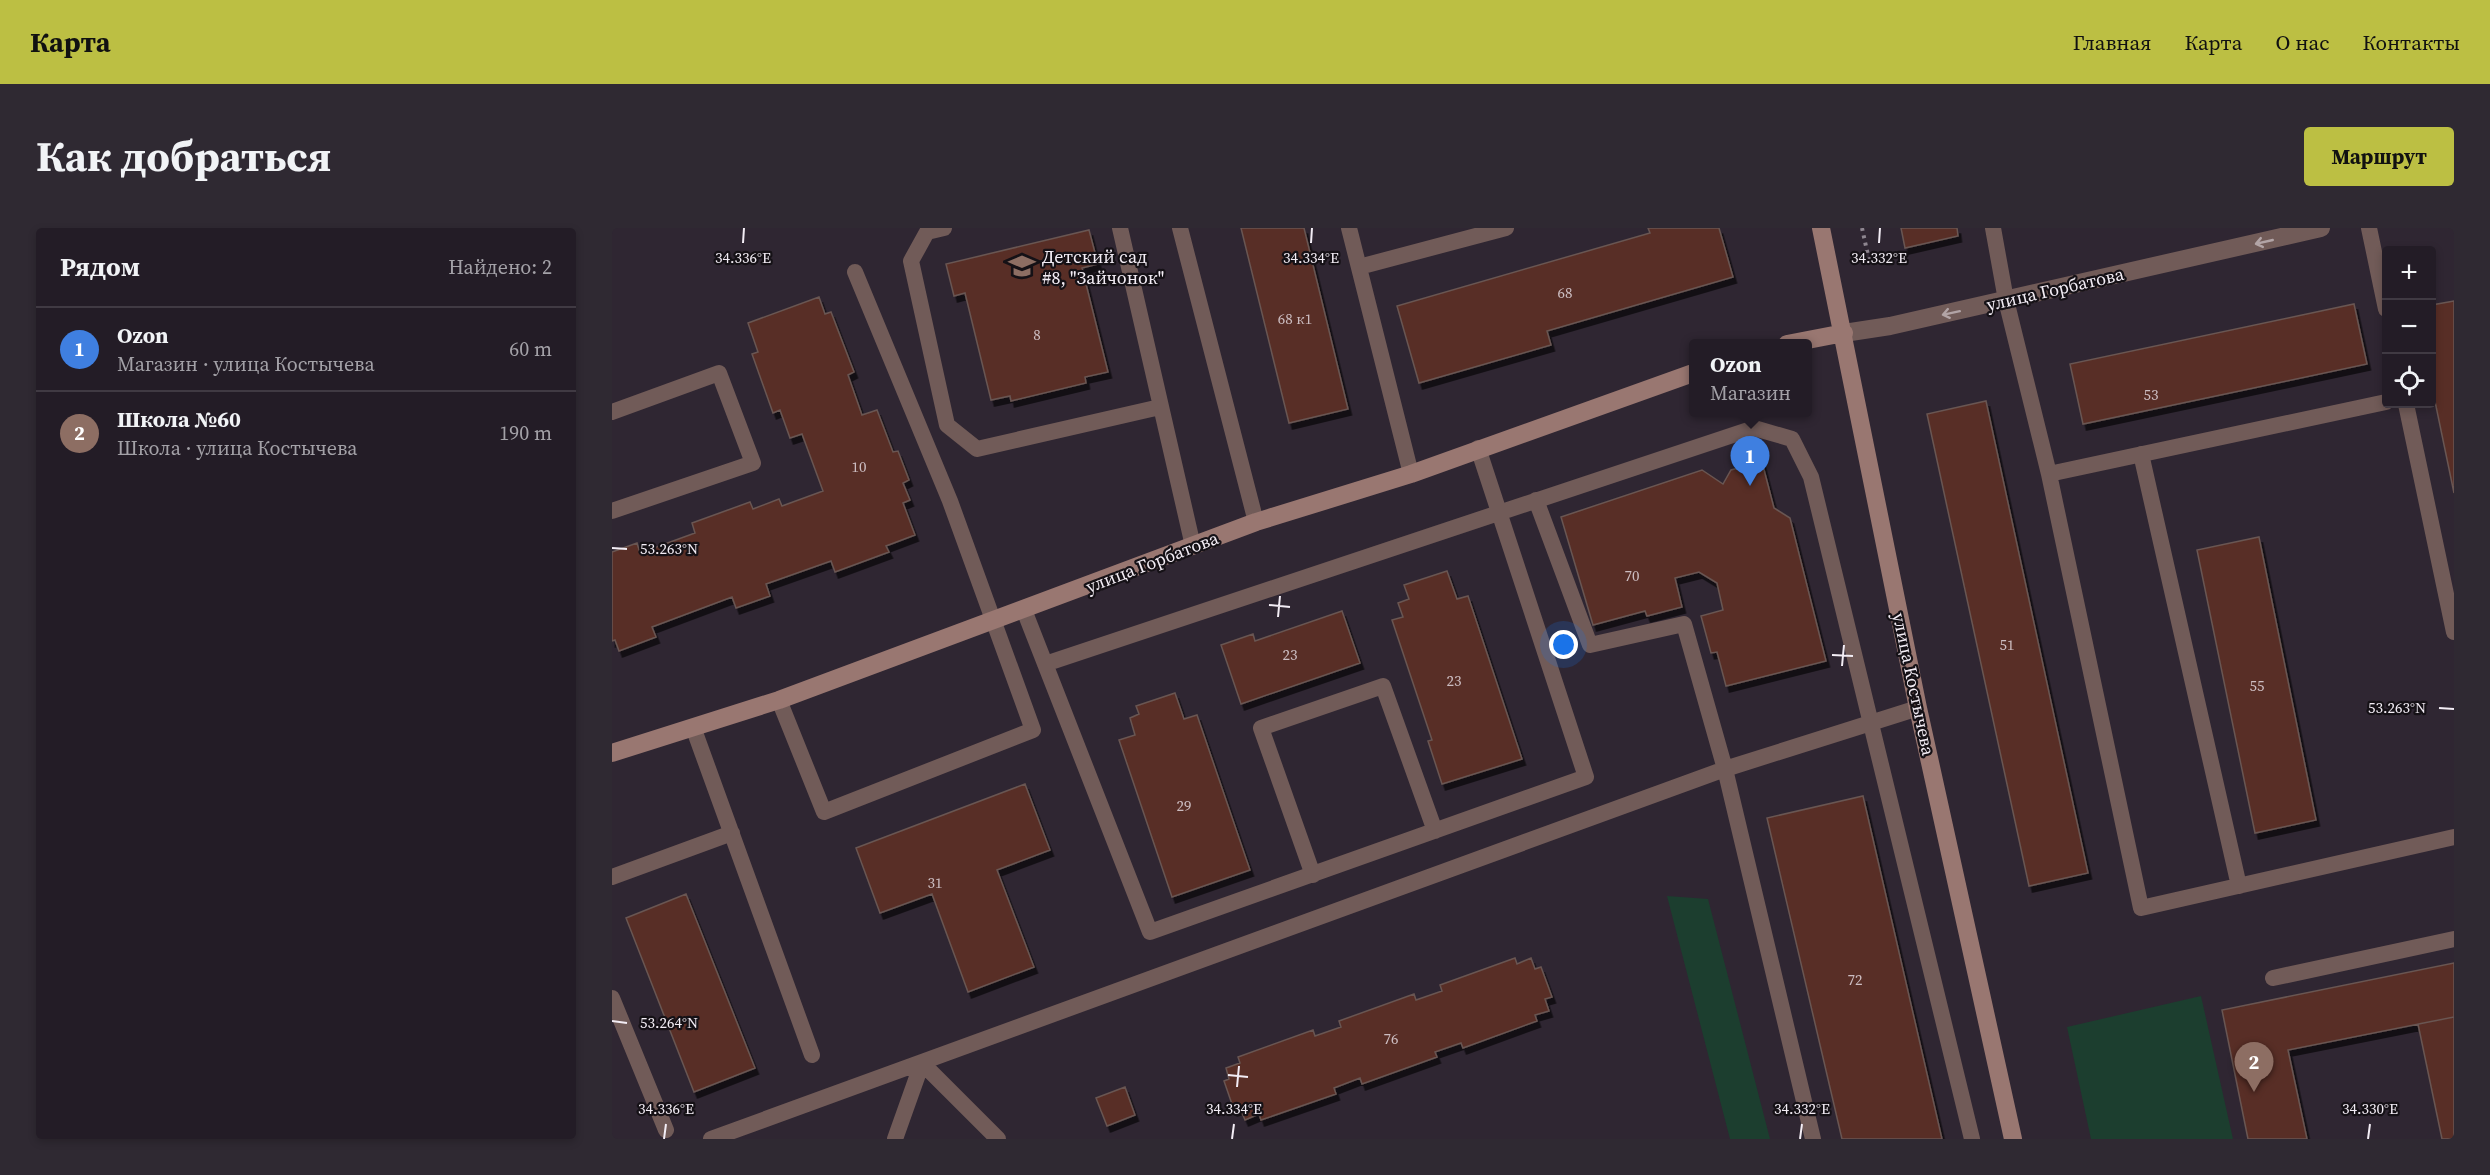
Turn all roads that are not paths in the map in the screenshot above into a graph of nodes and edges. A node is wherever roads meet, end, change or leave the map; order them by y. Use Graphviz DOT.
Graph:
graph roads {
  1 [pos="944,228"];
  2 [pos="1120,228"];
  3 [pos="1180,228"];
  4 [pos="1349,228"];
  5 [pos="1506,228"];
  6 [pos="1821,228"];
  7 [pos="1993,228"];
  8 [pos="2321,228"];
  9 [pos="2370,228"];
  10 [pos="2290,232"];
  11 [pos="1359,267"];
  12 [pos="855,272"];
  13 [pos="2006,300"];
  14 [pos="2384,300"];
  15 [pos="1844,333"];
  16 [pos="1812,339"];
  17 [pos="1689,374"];
  18 [pos="2382,403"];
  19 [pos="1160,407"];
  20 [pos="2407,408"];
  21 [pos="612,412"];
  22 [pos="1478,448"];
  23 [pos="2141,454"];
  24 [pos="1411,474"];
  25 [pos="2049,474"];
  26 [pos="1536,500"];
  27 [pos="612,511"];
  28 [pos="1498,512"];
  29 [pos="1256,522"];
  30 [pos="1193,546"];
  31 [pos="1024,610"];
  32 [pos="995,621"];
  33 [pos="2454,632"];
  34 [pos="1045,664"];
  35 [pos="779,700"];
  36 [pos="1918,708"];
  37 [pos="1871,721"];
  38 [pos="693,727"];
  39 [pos="612,753"];
  40 [pos="1725,769"];
  41 [pos="1435,831"];
  42 [pos="732,833"];
  43 [pos="2454,837"];
  44 [pos="1313,875"];
  45 [pos="612,877"];
  46 [pos="2239,886"];
  47 [pos="2454,939"];
  48 [pos="2273,978"];
  49 [pos="612,998"];
  50 [pos="812,1055"];
  51 [pos="922,1063"];
  52 [pos="666,1130"];
  53 [pos="711,1139"];
  54 [pos="895,1139"];
  55 [pos="998,1139"];
  56 [pos="1813,1139"];
  57 [pos="1972,1139"];
  58 [pos="2013,1139"];
  1 -- 19 [label="lane"];
  2 -- 19 [label="lane"];
  3 -- 29 [label="lane"];
  4 -- 11 [label="lane"];
  5 -- 11 [label="lane"];
  6 -- 15 [label="main road, улица Костычева"];
  7 -- 13 [label="lane"];
  8 -- 10 [label="street, улица Горбатова"];
  9 -- 14 [label="lane"];
  10 -- 13 [label="street, улица Горбатова, one-way"];
  11 -- 24 [label="lane"];
  12 -- 32 [label="lane"];
  13 -- 15 [label="street, улица Горбатова, one-way"];
  13 -- 25 [label="lane"];
  15 -- 16 [label="main road, улица Горбатова"];
  15 -- 36 [label="main road, улица Костычева"];
  17 -- 22 [label="main road, улица Горбатова"];
  18 -- 23 [label="lane"];
  19 -- 30 [label="lane"];
  20 -- 33 [label="lane"];
  21 -- 27 [label="lane"];
  22 -- 24 [label="main road, улица Горбатова"];
  22 -- 28 [label="lane"];
  23 -- 25 [label="lane"];
  23 -- 46 [label="lane"];
  24 -- 29 [label="main road, улица Горбатова"];
  25 -- 46 [label="lane"];
  26 -- 28 [label="lane"];
  26 -- 37 [label="lane"];
  26 -- 40 [label="lane"];
  28 -- 34 [label="lane"];
  28 -- 41 [label="lane"];
  29 -- 30 [label="main road, улица Горбатова"];
  30 -- 31 [label="main road, улица Горбатова"];
  31 -- 32 [label="main road, улица Горбатова"];
  31 -- 34 [label="lane"];
  32 -- 35 [label="main road, улица Горбатова"];
  32 -- 35 [label="lane"];
  34 -- 44 [label="lane"];
  35 -- 38 [label="main road, улица Горбатова"];
  36 -- 37 [label="lane"];
  36 -- 58 [label="main road, улица Костычева"];
  37 -- 40 [label="lane"];
  37 -- 57 [label="lane"];
  38 -- 39 [label="main road, улица Горбатова"];
  38 -- 42 [label="lane"];
  40 -- 51 [label="lane"];
  40 -- 56 [label="lane"];
  41 -- 44 [label="lane"];
  41 -- 44 [label="lane"];
  42 -- 45 [label="lane"];
  42 -- 50 [label="lane"];
  43 -- 46 [label="lane"];
  47 -- 48 [label="lane"];
  49 -- 52 [label="lane"];
  51 -- 53 [label="lane"];
  51 -- 54 [label="lane"];
  51 -- 55 [label="lane"];
}
